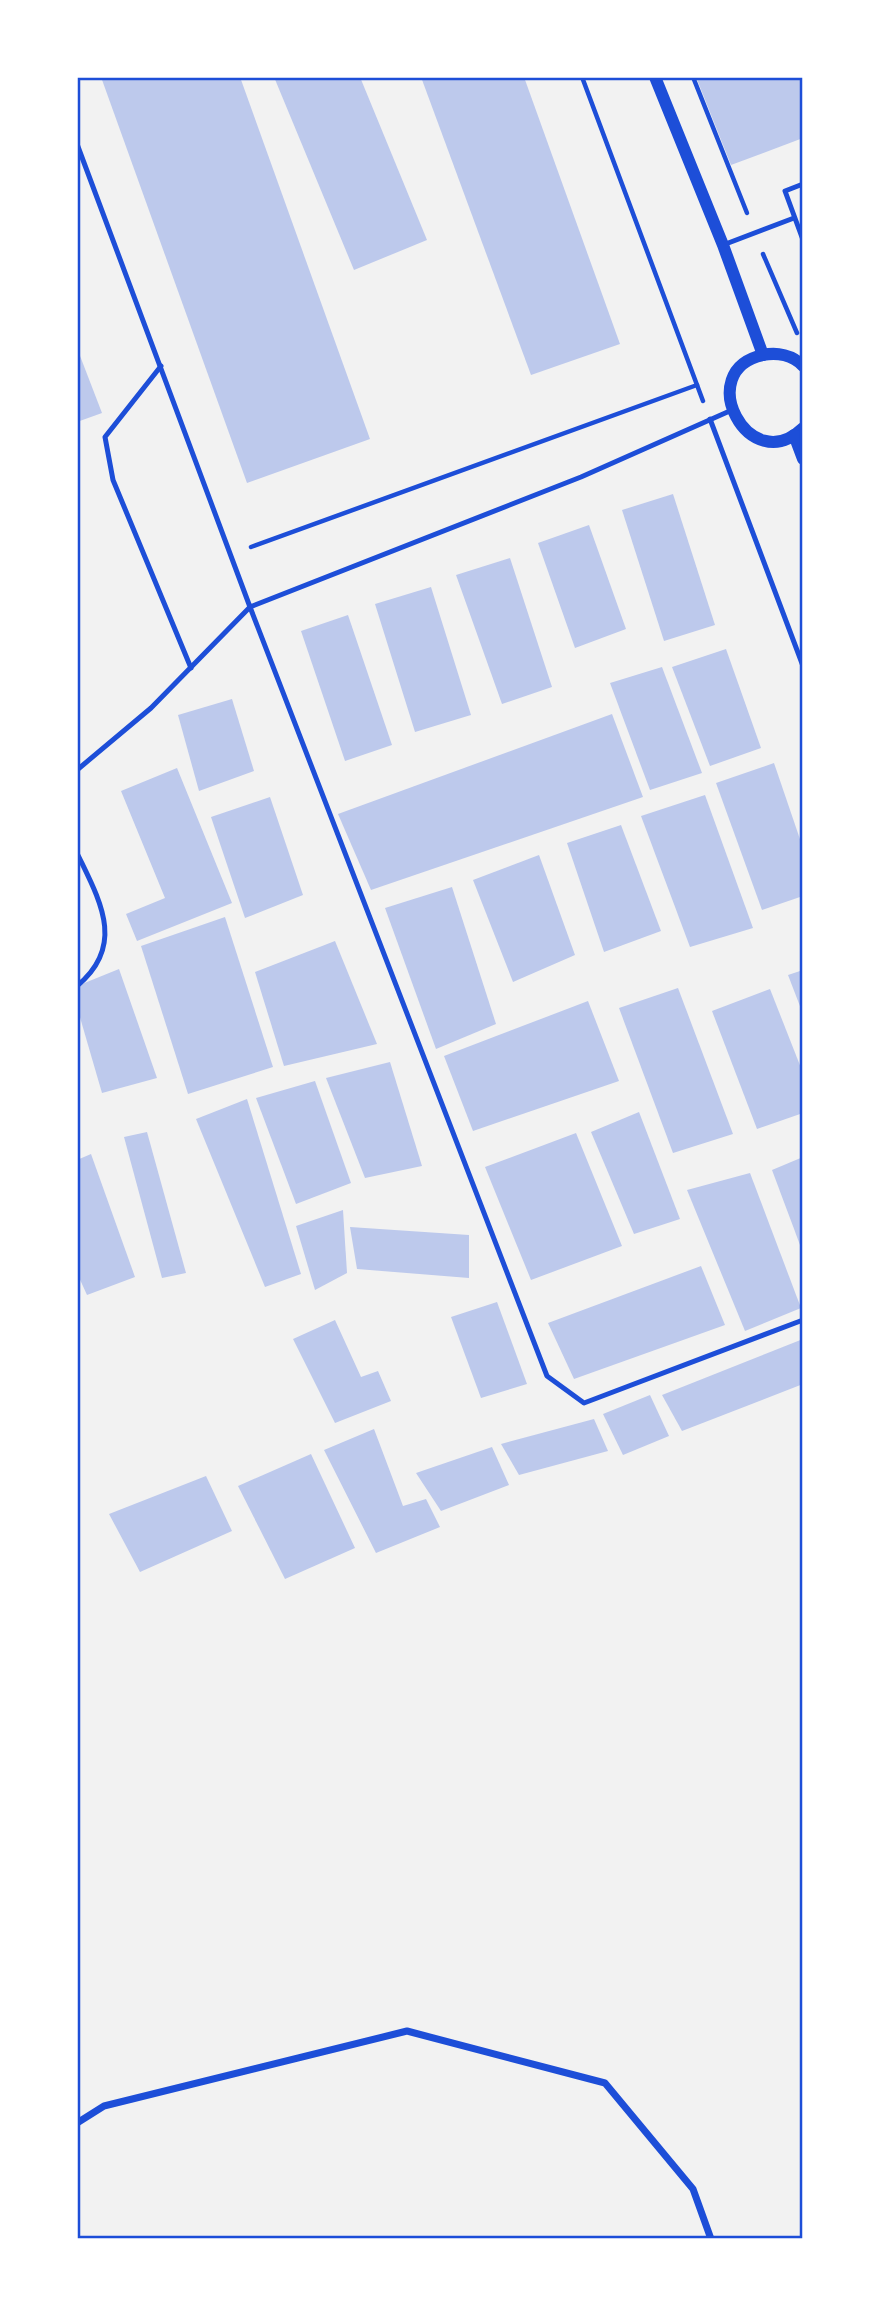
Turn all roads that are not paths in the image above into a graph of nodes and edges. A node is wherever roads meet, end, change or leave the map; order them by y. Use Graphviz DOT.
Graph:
graph roads {
  1 [pos="655,77"];
  2 [pos="77,144"];
  3 [pos="803,184"];
  4 [pos="794,218"];
  5 [pos="803,240"];
  6 [pos="723,245"];
  7 [pos="763,355"];
  8 [pos="160,366"];
  9 [pos="803,366"];
  10 [pos="732,410"];
  11 [pos="710,419"];
  12 [pos="798,431"];
  13 [pos="803,459"];
  14 [pos="250,607"];
  15 [pos="803,666"];
  16 [pos="191,668"];
  17 [pos="77,770"];
  18 [pos="77,853"];
  19 [pos="77,986"];
  20 [pos="803,1320"];
  21 [pos="77,2123"];
  22 [pos="711,2239"];
  1 -- 6 [label="street"];
  2 -- 8 [label="lane"];
  3 -- 4 [label="lane"];
  4 -- 5 [label="lane"];
  4 -- 6 [label="lane"];
  6 -- 7 [label="street"];
  7 -- 9 [label="street"];
  7 -- 10 [label="street"];
  8 -- 14 [label="lane"];
  8 -- 16 [label="lane"];
  10 -- 11 [label="lane"];
  10 -- 12 [label="street"];
  11 -- 14 [label="lane"];
  11 -- 15 [label="lane"];
  12 -- 13 [label="street"];
  14 -- 16 [label="lane"];
  14 -- 20 [label="lane"];
  16 -- 17 [label="lane"];
  18 -- 19 [label="lane"];
  21 -- 22 [label="street"];
}
